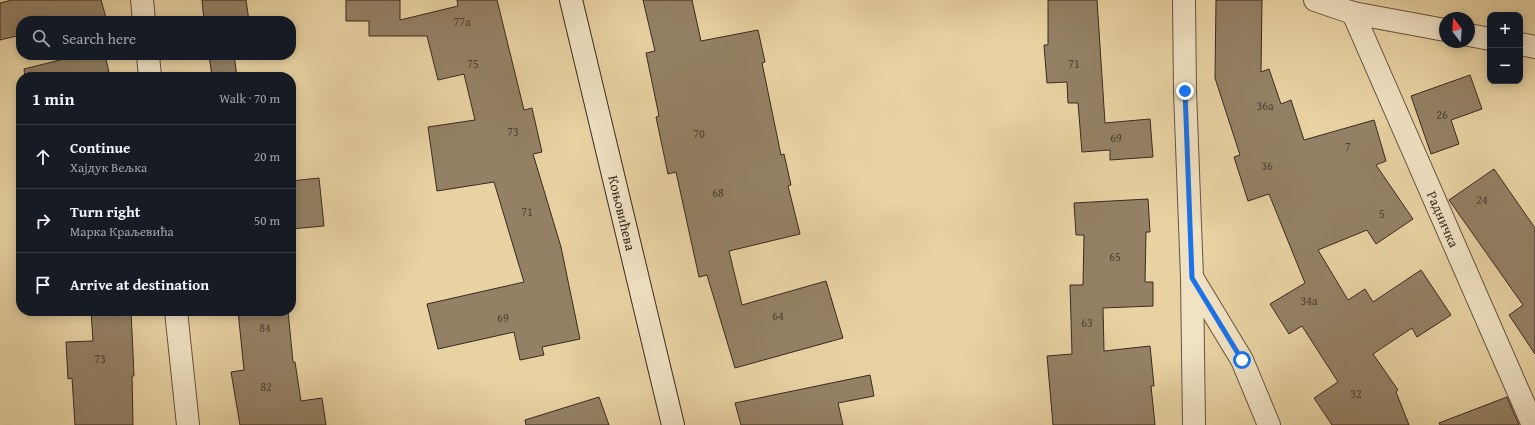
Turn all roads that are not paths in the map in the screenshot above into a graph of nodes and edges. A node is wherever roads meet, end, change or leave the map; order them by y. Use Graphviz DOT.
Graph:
graph roads {
  1 [pos="142,0"];
  2 [pos="571,0"];
  3 [pos="1184,0"];
  4 [pos="1315,0"];
  5 [pos="1353,13"];
  6 [pos="144,16"];
  7 [pos="1439,29"];
  8 [pos="1475,36"];
  9 [pos="1487,38"];
  10 [pos="1523,45"];
  11 [pos="1535,47"];
  12 [pos="148,60"];
  13 [pos="150,72"];
  14 [pos="1192,278"];
  15 [pos="177,316"];
  16 [pos="188,425"];
  17 [pos="673,425"];
  18 [pos="1194,425"];
  19 [pos="1269,425"];
  20 [pos="1533,425"];
  1 -- 6 [label="street"];
  2 -- 17 [label="street, Коњовићева"];
  3 -- 14 [label="street"];
  4 -- 5 [label="street"];
  5 -- 7 [label="street"];
  5 -- 20 [label="street, Радничка"];
  8 -- 9 [label="street"];
  10 -- 11 [label="street"];
  12 -- 13 [label="street"];
  14 -- 18 [label="street"];
  14 -- 19 [label="street"];
  15 -- 16 [label="street"];
}
